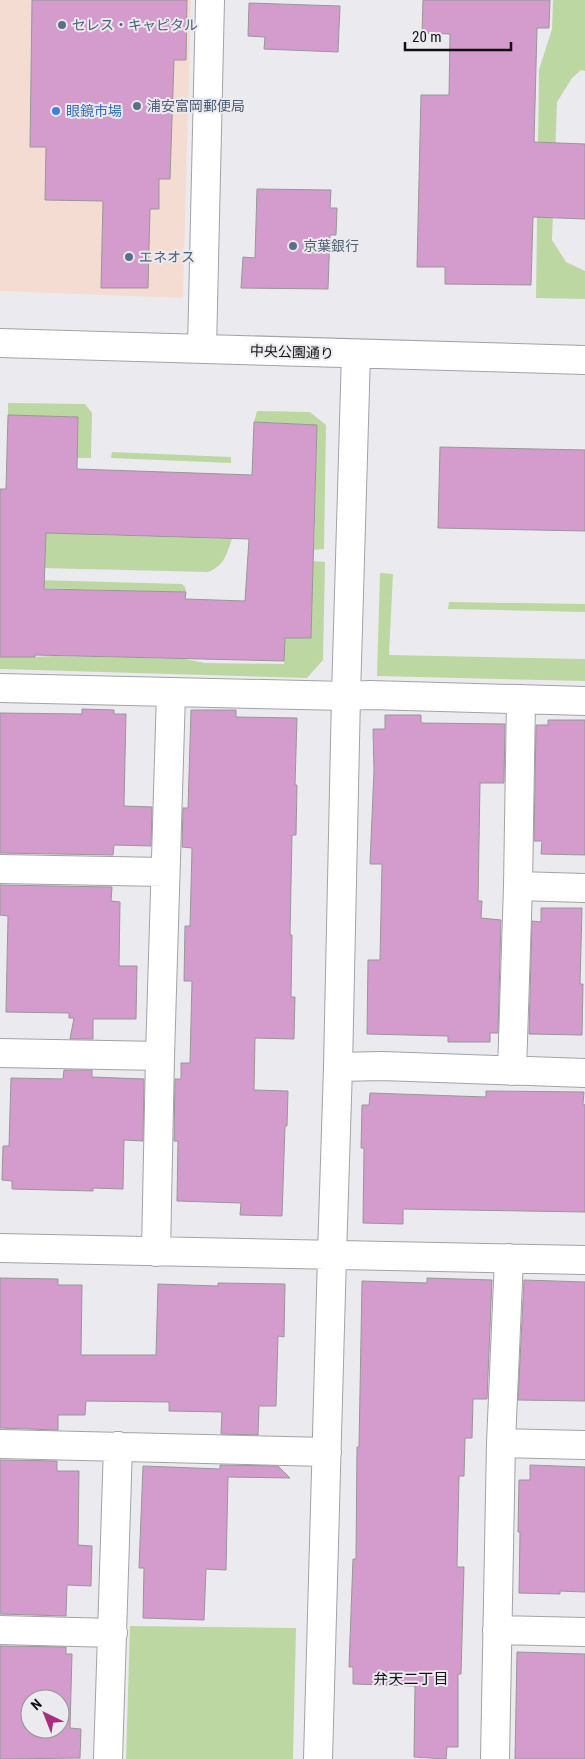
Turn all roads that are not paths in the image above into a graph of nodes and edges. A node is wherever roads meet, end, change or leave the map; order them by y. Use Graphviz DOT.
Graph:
graph roads {
  1 [pos="210,0"];
  2 [pos="0,343"];
  3 [pos="202,349"];
  4 [pos="356,354"];
  5 [pos="585,360"];
  6 [pos="0,688"];
  7 [pos="171,693"];
  8 [pos="346,696"];
  9 [pos="521,700"];
  10 [pos="585,701"];
  11 [pos="0,869"];
  12 [pos="165,872"];
  13 [pos="518,886"];
  14 [pos="585,888"];
  15 [pos="0,1053"];
  16 [pos="160,1056"];
  17 [pos="338,1066"];
  18 [pos="512,1071"];
  19 [pos="585,1073"];
  20 [pos="0,1248"];
  21 [pos="156,1252"];
  22 [pos="332,1255"];
  23 [pos="509,1258"];
  24 [pos="585,1260"];
  25 [pos="501,1443"];
  26 [pos="0,1444"];
  27 [pos="585,1445"];
  28 [pos="118,1446"];
  29 [pos="327,1452"];
  30 [pos="0,1630"];
  31 [pos="497,1630"];
  32 [pos="585,1632"];
  33 [pos="113,1633"];
  34 [pos="108,1759"];
  35 [pos="318,1759"];
  36 [pos="495,1759"];
  1 -- 3 [label="street"];
  2 -- 3 [label="street, 中央公園通り"];
  3 -- 4 [label="street, 中央公園通り"];
  4 -- 5 [label="street, 中央公園通り"];
  4 -- 8 [label="street"];
  6 -- 7 [label="street"];
  7 -- 8 [label="street"];
  7 -- 12 [label="street"];
  8 -- 9 [label="street"];
  8 -- 17 [label="street"];
  9 -- 10 [label="street"];
  9 -- 13 [label="street"];
  11 -- 12 [label="street"];
  12 -- 16 [label="street"];
  13 -- 14 [label="street"];
  13 -- 18 [label="street"];
  15 -- 16 [label="street"];
  16 -- 21 [label="street"];
  17 -- 18 [label="street"];
  17 -- 22 [label="street"];
  18 -- 19 [label="street"];
  20 -- 21 [label="street"];
  21 -- 22 [label="street"];
  22 -- 23 [label="street"];
  22 -- 29 [label="street"];
  23 -- 24 [label="street"];
  23 -- 25 [label="street"];
  25 -- 27 [label="street"];
  25 -- 31 [label="street"];
  26 -- 28 [label="street"];
  28 -- 29 [label="street"];
  28 -- 33 [label="street"];
  29 -- 35 [label="street"];
  30 -- 33 [label="street"];
  31 -- 32 [label="street"];
  31 -- 36 [label="street"];
  33 -- 34 [label="street"];
}
